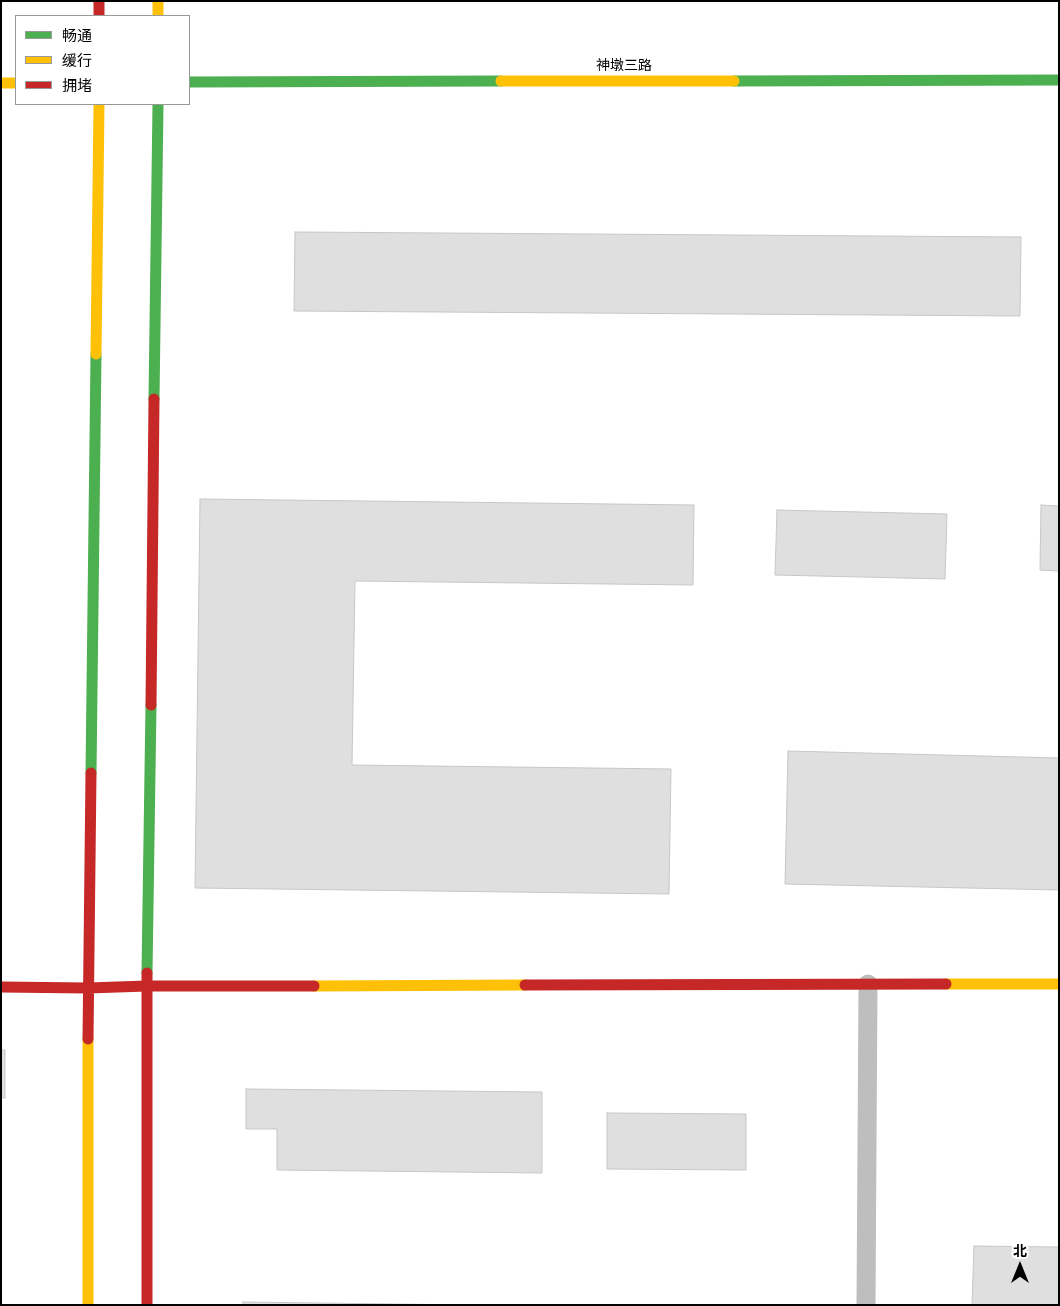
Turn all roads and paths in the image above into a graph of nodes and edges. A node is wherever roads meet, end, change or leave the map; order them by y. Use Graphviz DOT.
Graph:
graph roads {
  1 [pos="99,1"];
  2 [pos="158,1"];
  3 [pos="99,15"];
  4 [pos="158,15"];
  5 [pos="1059,80"];
  6 [pos="1,82"];
  7 [pos="190,82"];
  8 [pos="15,83"];
  9 [pos="99,105"];
  10 [pos="158,105"];
  11 [pos="868,984"];
  12 [pos="1059,984"];
  13 [pos="147,986"];
  14 [pos="1,987"];
  15 [pos="88,988"];
  16 [pos="88,1305"];
  17 [pos="147,1305"];
  18 [pos="866,1305"];
  1 -- 3 [label="street"];
  2 -- 4 [label="street"];
  5 -- 7 [label="street, 神墩三路"];
  6 -- 8 [label="street"];
  9 -- 15 [label="street"];
  10 -- 13 [label="street"];
  11 -- 12 [label="street"];
  11 -- 13 [label="street"];
  11 -- 18 [label="street"];
  13 -- 15 [label="street"];
  13 -- 17 [label="street"];
  14 -- 15 [label="street"];
  15 -- 16 [label="street"];
}
